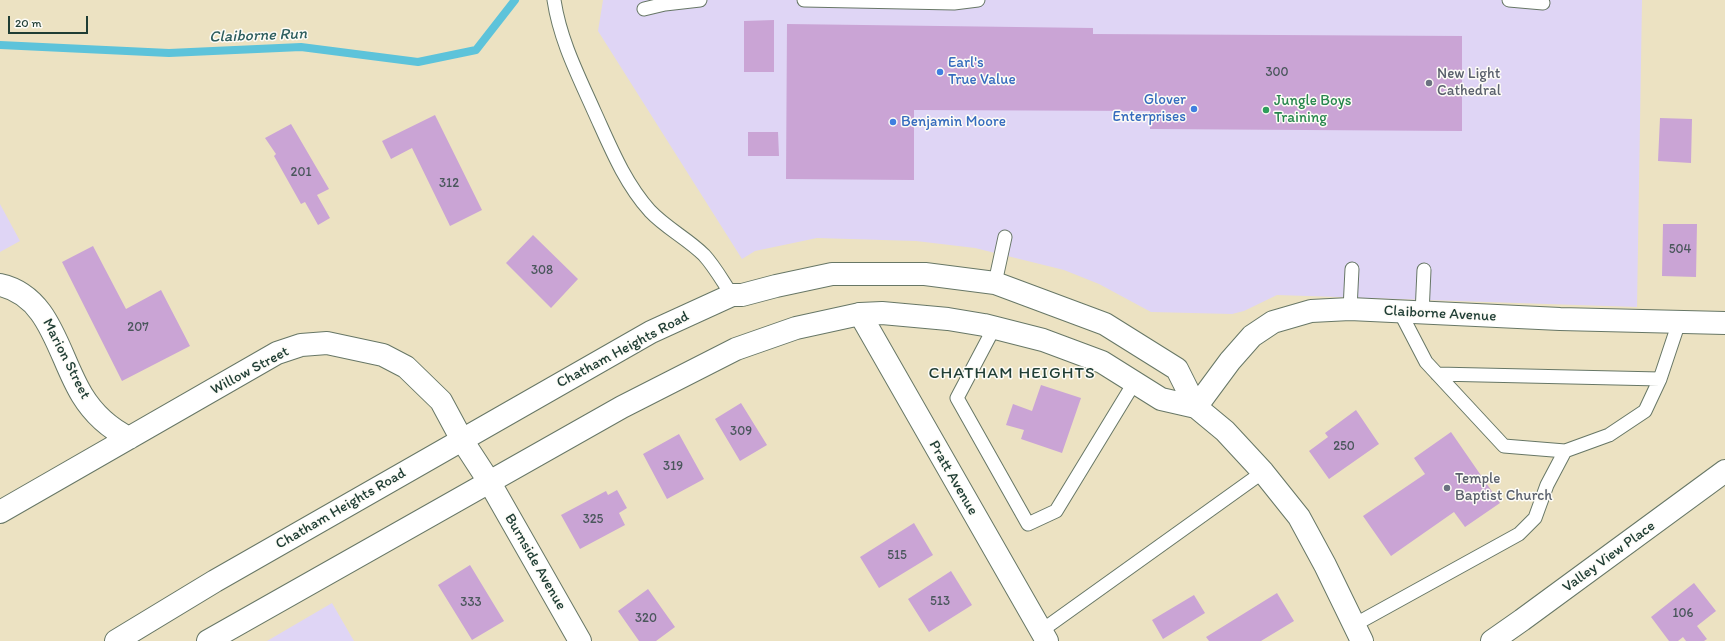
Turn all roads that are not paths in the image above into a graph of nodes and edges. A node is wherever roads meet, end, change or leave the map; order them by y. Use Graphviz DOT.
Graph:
graph roads {
  1 [pos="554,0"];
  2 [pos="700,0"];
  3 [pos="804,0"];
  4 [pos="978,0"];
  5 [pos="1509,0"];
  6 [pos="1543,3"];
  7 [pos="644,9"];
  8 [pos="1005,237"];
  9 [pos="1352,269"];
  10 [pos="1424,270"];
  11 [pos="995,283"];
  12 [pos="0,285"];
  13 [pos="732,295"];
  14 [pos="1350,309"];
  15 [pos="1400,312"];
  16 [pos="860,314"];
  17 [pos="1422,314"];
  18 [pos="1679,322"];
  19 [pos="1725,323"];
  20 [pos="994,328"];
  21 [pos="1437,374"];
  22 [pos="1660,379"];
  23 [pos="1134,383"];
  24 [pos="1196,407"];
  25 [pos="129,438"];
  26 [pos="462,440"];
  27 [pos="1565,451"];
  28 [pos="1725,471"];
  29 [pos="1263,472"];
  30 [pos="490,483"];
  31 [pos="0,512"];
  32 [pos="1358,633"];
  33 [pos="1044,636"];
  34 [pos="116,641"];
  35 [pos="208,641"];
  36 [pos="580,641"];
  37 [pos="1492,641"];
  1 -- 13 [label="lane"];
  2 -- 7 [label="lane"];
  3 -- 4 [label="lane"];
  5 -- 6 [label="lane"];
  8 -- 11 [label="lane"];
  9 -- 14 [label="lane"];
  10 -- 17 [label="lane"];
  11 -- 13 [label="main road, Chatham Heights Road"];
  11 -- 24 [label="main road, Chatham Heights Road"];
  12 -- 25 [label="main road, Marion Street"];
  13 -- 26 [label="main road, Chatham Heights Road"];
  14 -- 15 [label="main road, Claiborne Avenue"];
  14 -- 24 [label="main road, Claiborne Avenue"];
  15 -- 17 [label="main road, Claiborne Avenue"];
  15 -- 21 [label="lane"];
  16 -- 20 [label="main road, Chatham Heights Road"];
  16 -- 30 [label="main road, Chatham Heights Road"];
  16 -- 33 [label="main road, Pratt Avenue"];
  17 -- 18 [label="main road, Claiborne Avenue"];
  18 -- 19 [label="main road, Claiborne Avenue"];
  18 -- 22 [label="lane"];
  20 -- 23 [label="main road, Chatham Heights Road"];
  20 -- 23 [label="lane"];
  21 -- 22 [label="lane"];
  21 -- 27 [label="lane"];
  22 -- 27 [label="lane"];
  23 -- 24 [label="main road, Chatham Heights Road"];
  24 -- 29 [label="main road, Chatham Heights Road"];
  25 -- 26 [label="main road, Willow Street"];
  25 -- 31 [label="main road, Willow Street"];
  26 -- 30 [label="main road, Willow Street"];
  26 -- 34 [label="main road, Chatham Heights Road"];
  27 -- 32 [label="lane"];
  28 -- 37 [label="main road, Valley View Place"];
  29 -- 32 [label="main road, Chatham Heights Road"];
  29 -- 33 [label="lane"];
  30 -- 35 [label="main road, Chatham Heights Road"];
  30 -- 36 [label="main road, Burnside Avenue"];
}
